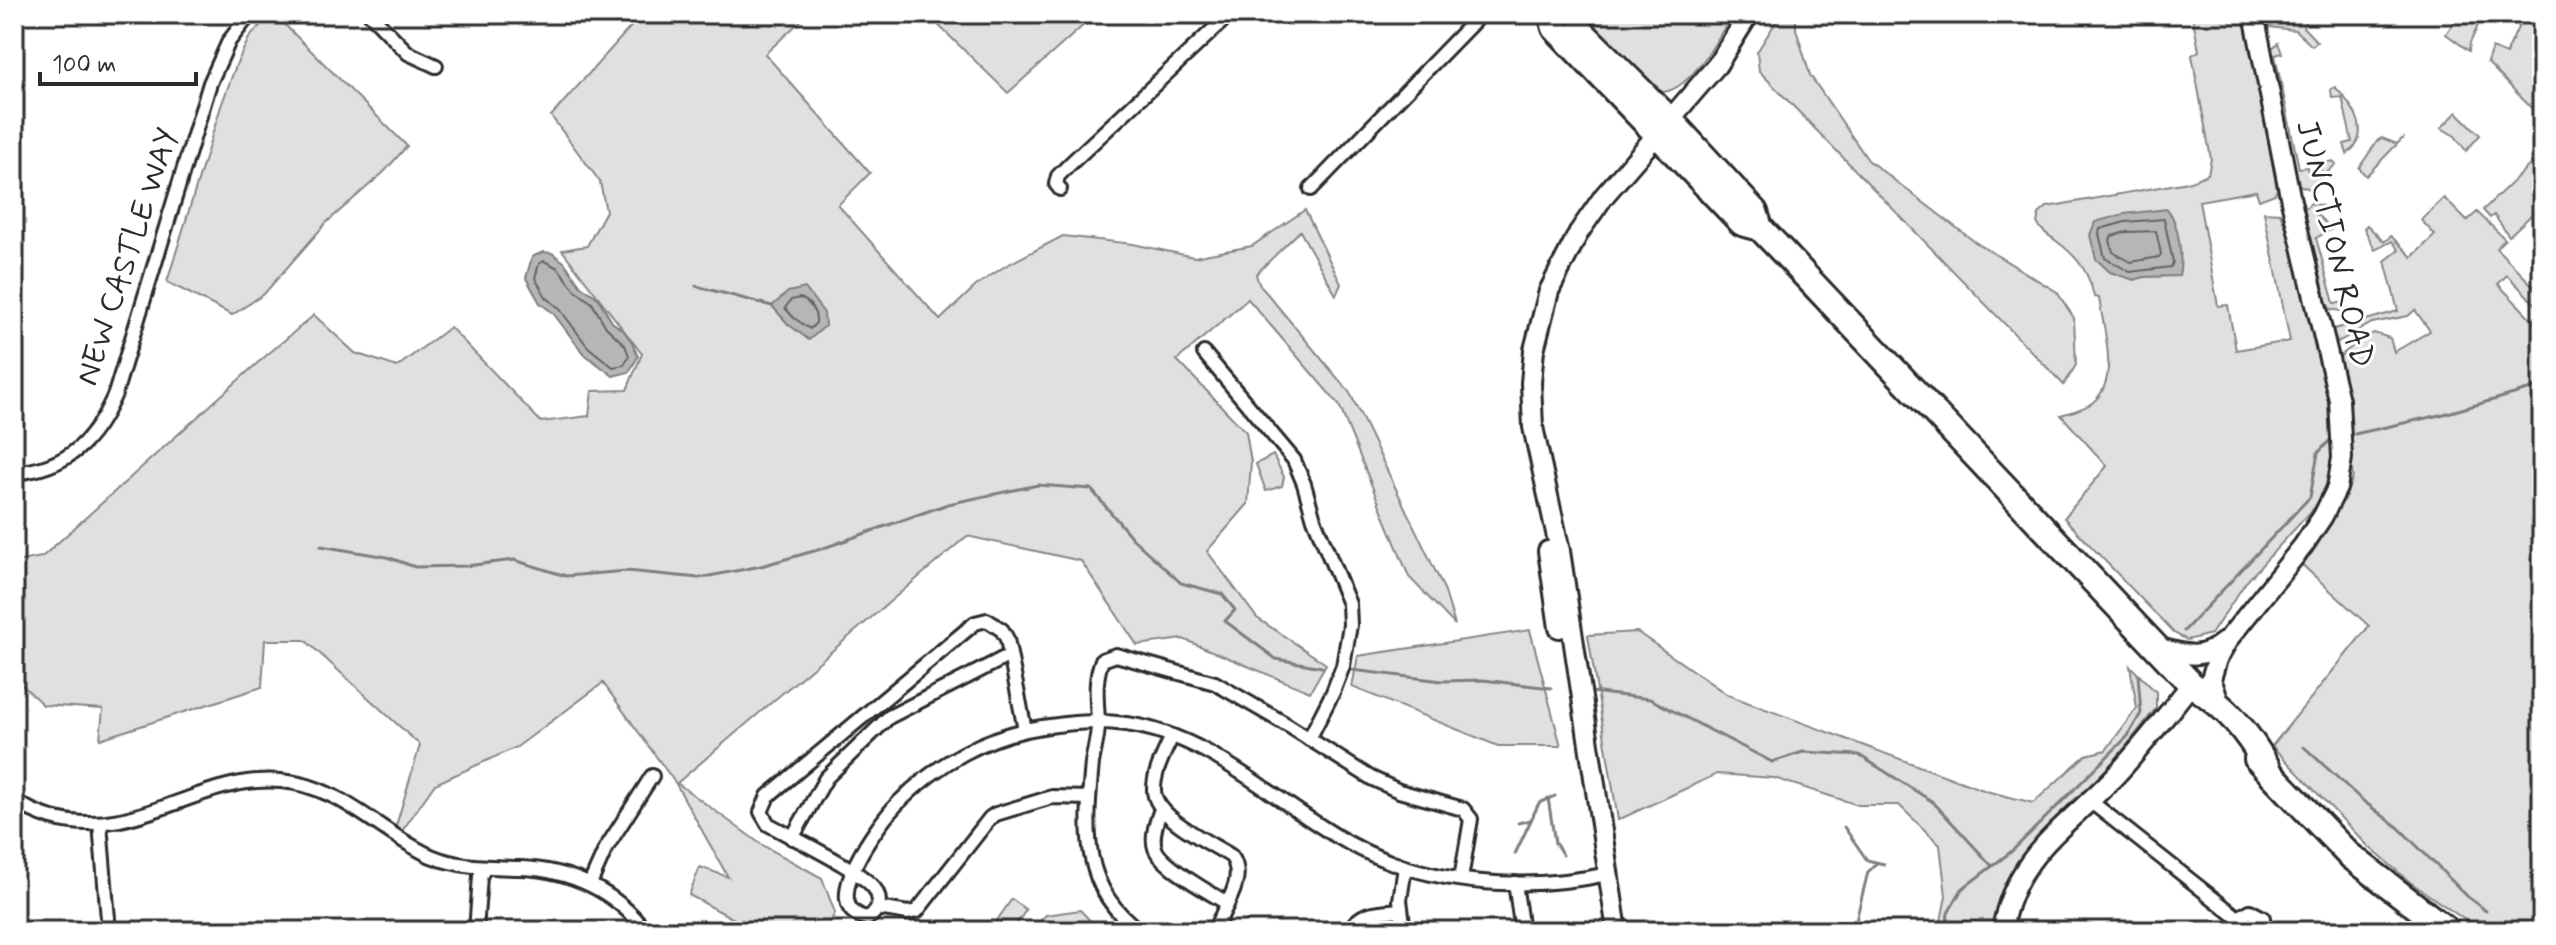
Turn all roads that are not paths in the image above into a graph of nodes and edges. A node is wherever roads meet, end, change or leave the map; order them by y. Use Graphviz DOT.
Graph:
graph roads {
  1 [pos="250,14"];
  2 [pos="370,14"];
  3 [pos="1230,14"];
  4 [pos="1481,14"];
  5 [pos="1552,14"];
  6 [pos="1749,14"];
  7 [pos="2254,14"];
  8 [pos="436,66"];
  9 [pos="1664,128"];
  10 [pos="1060,189"];
  11 [pos="1311,189"];
  12 [pos="1204,353"];
  13 [pos="14,473"];
  14 [pos="2229,638"];
  15 [pos="2156,647"];
  16 [pos="1008,656"];
  17 [pos="2191,684"];
  18 [pos="2219,702"];
  19 [pos="1098,721"];
  20 [pos="1025,730"];
  21 [pos="1172,736"];
  22 [pos="1309,739"];
  23 [pos="2268,768"];
  24 [pos="652,776"];
  25 [pos="1089,798"];
  26 [pos="14,800"];
  27 [pos="2090,801"];
  28 [pos="1161,809"];
  29 [pos="100,824"];
  30 [pos="792,838"];
  31 [pos="1405,867"];
  32 [pos="485,868"];
  33 [pos="853,872"];
  34 [pos="1602,875"];
  35 [pos="1461,879"];
  36 [pos="1515,883"];
  37 [pos="590,884"];
  38 [pos="1227,903"];
  39 [pos="878,908"];
  40 [pos="1401,910"];
  41 [pos="859,917"];
  42 [pos="2237,924"];
  43 [pos="109,931"];
  44 [pos="476,931"];
  45 [pos="646,931"];
  46 [pos="863,931"];
  47 [pos="1140,931"];
  48 [pos="1214,931"];
  49 [pos="1349,931"];
  50 [pos="1404,931"];
  51 [pos="1522,931"];
  52 [pos="1605,931"];
  53 [pos="1617,931"];
  54 [pos="2002,931"];
  55 [pos="2263,931"];
  56 [pos="2448,931"];
  1 -- 13 [label="street, NEW CASTLE WAY"];
  2 -- 8 [label="street"];
  3 -- 10 [label="street"];
  4 -- 11 [label="street"];
  5 -- 9 [label="highway"];
  6 -- 9 [label="street"];
  7 -- 14 [label="street, JUNCTION ROAD"];
  9 -- 15 [label="highway"];
  9 -- 34 [label="street"];
  12 -- 22 [label="street"];
  14 -- 15 [label="street"];
  14 -- 18 [label="street"];
  15 -- 17 [label="highway"];
  16 -- 20 [label="street"];
  16 -- 30 [label="street"];
  16 -- 30 [label="street"];
  17 -- 18 [label="highway"];
  17 -- 23 [label="highway"];
  17 -- 27 [label="street"];
  18 -- 23 [label="highway"];
  19 -- 20 [label="street"];
  19 -- 21 [label="street"];
  19 -- 22 [label="street"];
  19 -- 25 [label="street"];
  20 -- 33 [label="street"];
  21 -- 28 [label="street"];
  21 -- 31 [label="street"];
  22 -- 35 [label="street"];
  23 -- 56 [label="highway"];
  24 -- 37 [label="street"];
  25 -- 39 [label="street"];
  25 -- 47 [label="street"];
  26 -- 29 [label="street"];
  27 -- 42 [label="street"];
  27 -- 54 [label="street"];
  28 -- 38 [label="street"];
  28 -- 38 [label="street"];
  29 -- 32 [label="street"];
  29 -- 43 [label="street"];
  30 -- 33 [label="street"];
  31 -- 35 [label="street"];
  31 -- 40 [label="street"];
  32 -- 37 [label="street"];
  32 -- 44 [label="street"];
  33 -- 39 [label="street"];
  33 -- 41 [label="street"];
  34 -- 36 [label="street"];
  34 -- 52 [label="street"];
  34 -- 53 [label="street"];
  35 -- 36 [label="street"];
  36 -- 51 [label="street"];
  37 -- 45 [label="street"];
  38 -- 48 [label="street"];
  39 -- 41 [label="street"];
  40 -- 49 [label="street"];
  40 -- 50 [label="street"];
  41 -- 46 [label="street"];
  42 -- 55 [label="street"];
}
